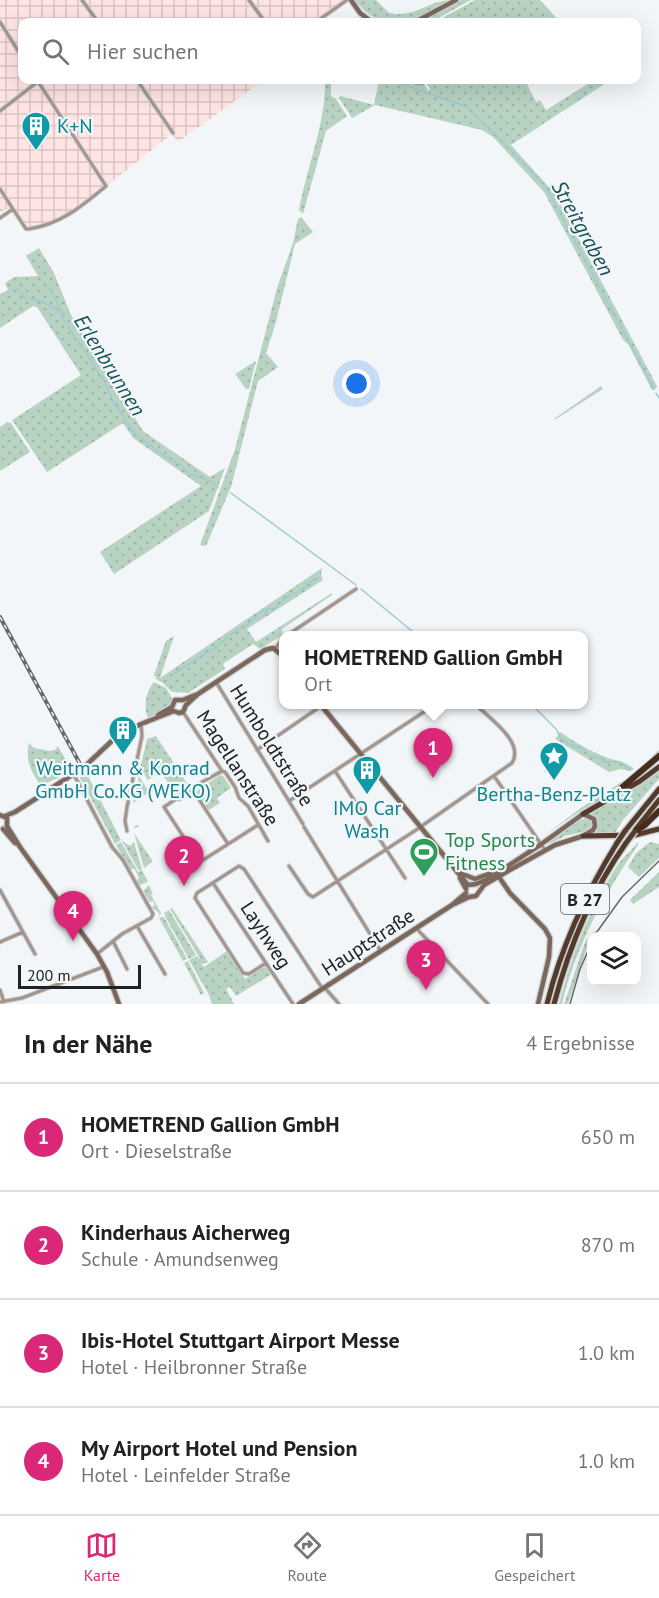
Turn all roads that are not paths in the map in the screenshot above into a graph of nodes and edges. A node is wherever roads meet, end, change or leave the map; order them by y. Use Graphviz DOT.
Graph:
graph roads {
  1 [pos="82,0"];
  2 [pos="249,0"];
  3 [pos="349,0"];
  4 [pos="456,0"];
  5 [pos="95,18"];
  6 [pos="261,18"];
  7 [pos="322,18"];
  8 [pos="367,18"];
  9 [pos="422,18"];
  10 [pos="0,22"];
  11 [pos="18,51"];
  12 [pos="34,84"];
  13 [pos="42,84"];
  14 [pos="140,84"];
  15 [pos="0,111"];
  16 [pos="173,133"];
  17 [pos="0,189"];
  18 [pos="14,210"];
  19 [pos="0,218"];
  20 [pos="356,589"];
  21 [pos="294,631"];
  22 [pos="279,644"];
  23 [pos="275,649"];
  24 [pos="279,652"];
  25 [pos="216,682"];
  26 [pos="184,702"];
  27 [pos="173,709"];
  28 [pos="315,709"];
  29 [pos="324,709"];
  30 [pos="430,709"];
  31 [pos="479,709"];
  32 [pos="183,711"];
  33 [pos="141,724"];
  34 [pos="257,750"];
  35 [pos="360,755"];
  36 [pos="659,756"];
  37 [pos="659,767"];
  38 [pos="222,771"];
  39 [pos="335,771"];
  40 [pos="75,775"];
  41 [pos="494,776"];
  42 [pos="659,789"];
  43 [pos="194,790"];
  44 [pos="613,795"];
  45 [pos="659,800"];
  46 [pos="288,801"];
  47 [pos="659,811"];
  48 [pos="583,814"];
  49 [pos="3,821"];
  50 [pos="258,825"];
  51 [pos="420,826"];
  52 [pos="659,829"];
  53 [pos="127,831"];
  54 [pos="635,831"];
  55 [pos="534,836"];
  56 [pos="583,836"];
  57 [pos="551,838"];
  58 [pos="268,841"];
  59 [pos="228,844"];
  60 [pos="540,845"];
  61 [pos="387,849"];
  62 [pos="545,850"];
  63 [pos="528,853"];
  64 [pos="290,866"];
  65 [pos="458,872"];
  66 [pos="500,872"];
  67 [pos="405,878"];
  68 [pos="337,880"];
  69 [pos="213,883"];
  70 [pos="476,884"];
  71 [pos="0,890"];
  72 [pos="479,890"];
  73 [pos="467,891"];
  74 [pos="137,926"];
  75 [pos="417,928"];
  76 [pos="23,932"];
  77 [pos="113,941"];
  78 [pos="0,942"];
  79 [pos="381,952"];
  80 [pos="35,954"];
  81 [pos="97,954"];
  82 [pos="266,963"];
  83 [pos="104,966"];
  84 [pos="127,969"];
  85 [pos="165,974"];
  86 [pos="324,989"];
  87 [pos="0,990"];
  88 [pos="2,1002"];
  89 [pos="119,1004"];
  90 [pos="293,1004"];
  91 [pos="299,1004"];
  92 [pos="339,1004"];
  93 [pos="488,1004"];
  94 [pos="538,1004"];
  95 [pos="547,1004"];
  96 [pos="554,1004"];
  1 -- 5 [label="street"];
  2 -- 6 [label="street"];
  3 -- 7 [label="street"];
  3 -- 8 [label="main road"];
  4 -- 9 [label="main road"];
  10 -- 11 [label="street"];
  12 -- 15 [label="street"];
  13 -- 18 [label="street"];
  14 -- 16 [label="street"];
  17 -- 18 [label="street"];
  18 -- 19 [label="street"];
  20 -- 21 [label="street"];
  22 -- 23 [label="street"];
  23 -- 24 [label="main road"];
  23 -- 25 [label="main road"];
  25 -- 26 [label="main road"];
  25 -- 34 [label="street, Humboldtstraße"];
  26 -- 27 [label="main road"];
  26 -- 32 [label="main road"];
  27 -- 32 [label="main road"];
  27 -- 33 [label="main road"];
  28 -- 34 [label="street"];
  29 -- 35 [label="main road"];
  30 -- 35 [label="street"];
  31 -- 41 [label="street"];
  32 -- 38 [label="street, Magellanstraße"];
  33 -- 40 [label="main road"];
  33 -- 53 [label="street"];
  34 -- 46 [label="street, Humboldtstraße"];
  35 -- 39 [label="street"];
  35 -- 51 [label="main road"];
  36 -- 44 [label="highway"];
  37 -- 44 [label="highway"];
  38 -- 43 [label="street"];
  38 -- 50 [label="street, Magellanstraße"];
  39 -- 46 [label="street"];
  39 -- 61 [label="street"];
  40 -- 49 [label="main road"];
  40 -- 74 [label="street"];
  41 -- 51 [label="street"];
  41 -- 55 [label="street"];
  42 -- 95 [label="highway, B 27, bridge"];
  43 -- 59 [label="street"];
  43 -- 59 [label="street"];
  44 -- 48 [label="highway"];
  45 -- 54 [label="highway, B 27"];
  46 -- 68 [label="street, Humboldtstraße"];
  47 -- 54 [label="highway"];
  48 -- 56 [label="main road"];
  48 -- 57 [label="main road"];
  49 -- 81 [label="main road"];
  50 -- 58 [label="street, Magellanstraße"];
  50 -- 59 [label="street"];
  51 -- 61 [label="street"];
  51 -- 65 [label="main road"];
  52 -- 56 [label="highway"];
  54 -- 96 [label="highway, B 27, bridge"];
  55 -- 57 [label="street"];
  55 -- 60 [label="street"];
  55 -- 63 [label="street"];
  56 -- 62 [label="main road"];
  57 -- 60 [label="main road"];
  60 -- 62 [label="street"];
  60 -- 63 [label="main road"];
  61 -- 67 [label="street"];
  61 -- 68 [label="street"];
  62 -- 66 [label="main road"];
  63 -- 66 [label="main road"];
  64 -- 68 [label="street"];
  65 -- 66 [label="main road"];
  65 -- 73 [label="main road"];
  66 -- 70 [label="main road"];
  66 -- 72 [label="main road"];
  66 -- 94 [label="main road"];
  68 -- 79 [label="street, Humboldtstraße"];
  69 -- 82 [label="street, Layhweg"];
  69 -- 82 [label="street"];
  69 -- 86 [label="street"];
  70 -- 72 [label="main road"];
  70 -- 73 [label="main road"];
  71 -- 76 [label="street"];
  72 -- 73 [label="main road"];
  73 -- 75 [label="main road, Hauptstraße"];
  74 -- 77 [label="street"];
  74 -- 85 [label="street"];
  75 -- 79 [label="main road, Hauptstraße"];
  75 -- 93 [label="street"];
  76 -- 78 [label="street"];
  76 -- 80 [label="street"];
  77 -- 81 [label="street"];
  77 -- 84 [label="street"];
  79 -- 86 [label="main road, Hauptstraße"];
  81 -- 83 [label="main road"];
  82 -- 90 [label="street, Layhweg"];
  83 -- 88 [label="street"];
  83 -- 89 [label="main road"];
  86 -- 91 [label="main road, Hauptstraße"];
  86 -- 92 [label="street"];
  87 -- 88 [label="street"];
}
